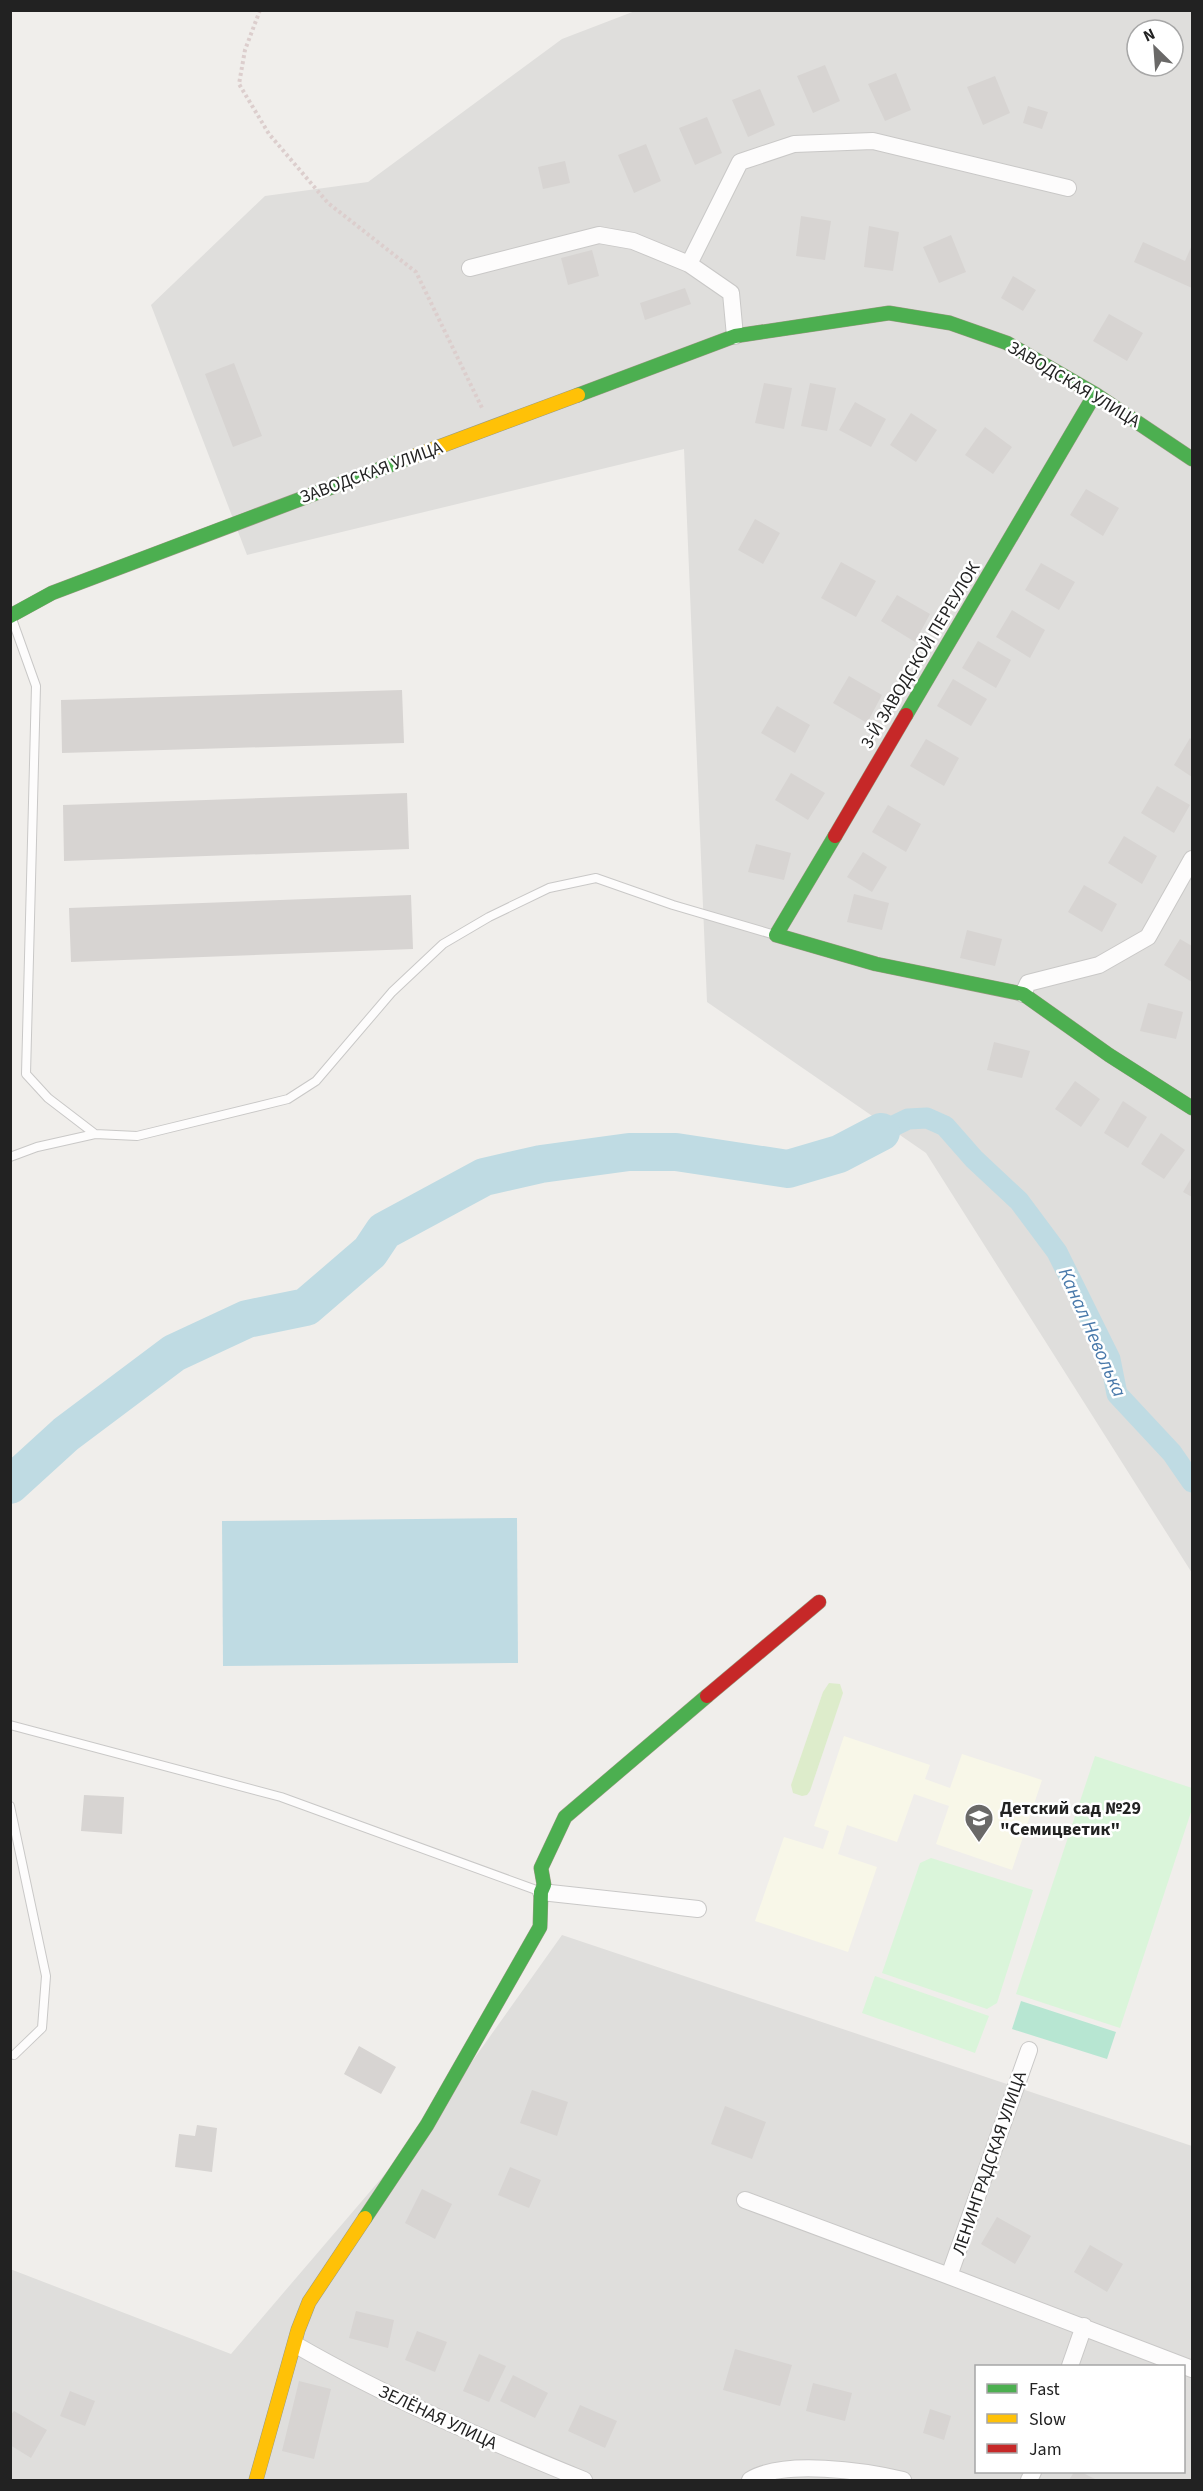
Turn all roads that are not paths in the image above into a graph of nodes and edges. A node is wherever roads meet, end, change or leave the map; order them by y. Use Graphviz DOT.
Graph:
graph roads {
  1 [pos="1068,188"];
  2 [pos="689,264"];
  3 [pos="470,268"];
  4 [pos="735,336"];
  5 [pos="1095,394"];
  6 [pos="1192,459"];
  7 [pos="10,616"];
  8 [pos="1192,859"];
  9 [pos="776,935"];
  10 [pos="1023,994"];
  11 [pos="1192,1108"];
  12 [pos="95,1134"];
  13 [pos="10,1157"];
  14 [pos="819,1602"];
  15 [pos="10,1725"];
  16 [pos="10,1806"];
  17 [pos="541,1892"];
  18 [pos="698,1909"];
  19 [pos="1029,2050"];
  20 [pos="14,2055"];
  21 [pos="746,2200"];
  22 [pos="949,2276"];
  23 [pos="1084,2326"];
  24 [pos="296,2345"];
  25 [pos="1071,2365"];
  26 [pos="1182,2365"];
  27 [pos="859,2476"];
  28 [pos="256,2481"];
  29 [pos="584,2481"];
  30 [pos="750,2481"];
  31 [pos="903,2481"];
  1 -- 2 [label="street"];
  2 -- 3 [label="street"];
  2 -- 4 [label="street"];
  4 -- 5 [label="street, ЗАВОДСКАЯ УЛИЦА"];
  4 -- 7 [label="street, ЗАВОДСКАЯ УЛИЦА"];
  5 -- 6 [label="street, ЗАВОДСКАЯ УЛИЦА"];
  5 -- 9 [label="street, 3-Й ЗАВОДСКОЙ ПЕРЕУЛОК"];
  7 -- 12 [label="lane"];
  8 -- 10 [label="street"];
  9 -- 10 [label="street"];
  9 -- 12 [label="lane"];
  10 -- 11 [label="street"];
  12 -- 13 [label="lane"];
  14 -- 17 [label="street"];
  15 -- 17 [label="lane"];
  16 -- 20 [label="lane"];
  17 -- 18 [label="street"];
  17 -- 24 [label="street"];
  19 -- 22 [label="street, ЛЕНИНГРАДСКАЯ УЛИЦА"];
  21 -- 22 [label="street, ЛЕНИНГРАДСКАЯ УЛИЦА"];
  22 -- 23 [label="street, ЛЕНИНГРАДСКАЯ УЛИЦА"];
  23 -- 25 [label="street"];
  23 -- 26 [label="street, ЛЕНИНГРАДСКАЯ УЛИЦА"];
  24 -- 28 [label="street"];
  24 -- 29 [label="street, ЗЕЛЁНАЯ УЛИЦА"];
  27 -- 30 [label="street"];
  27 -- 31 [label="street"];
}
